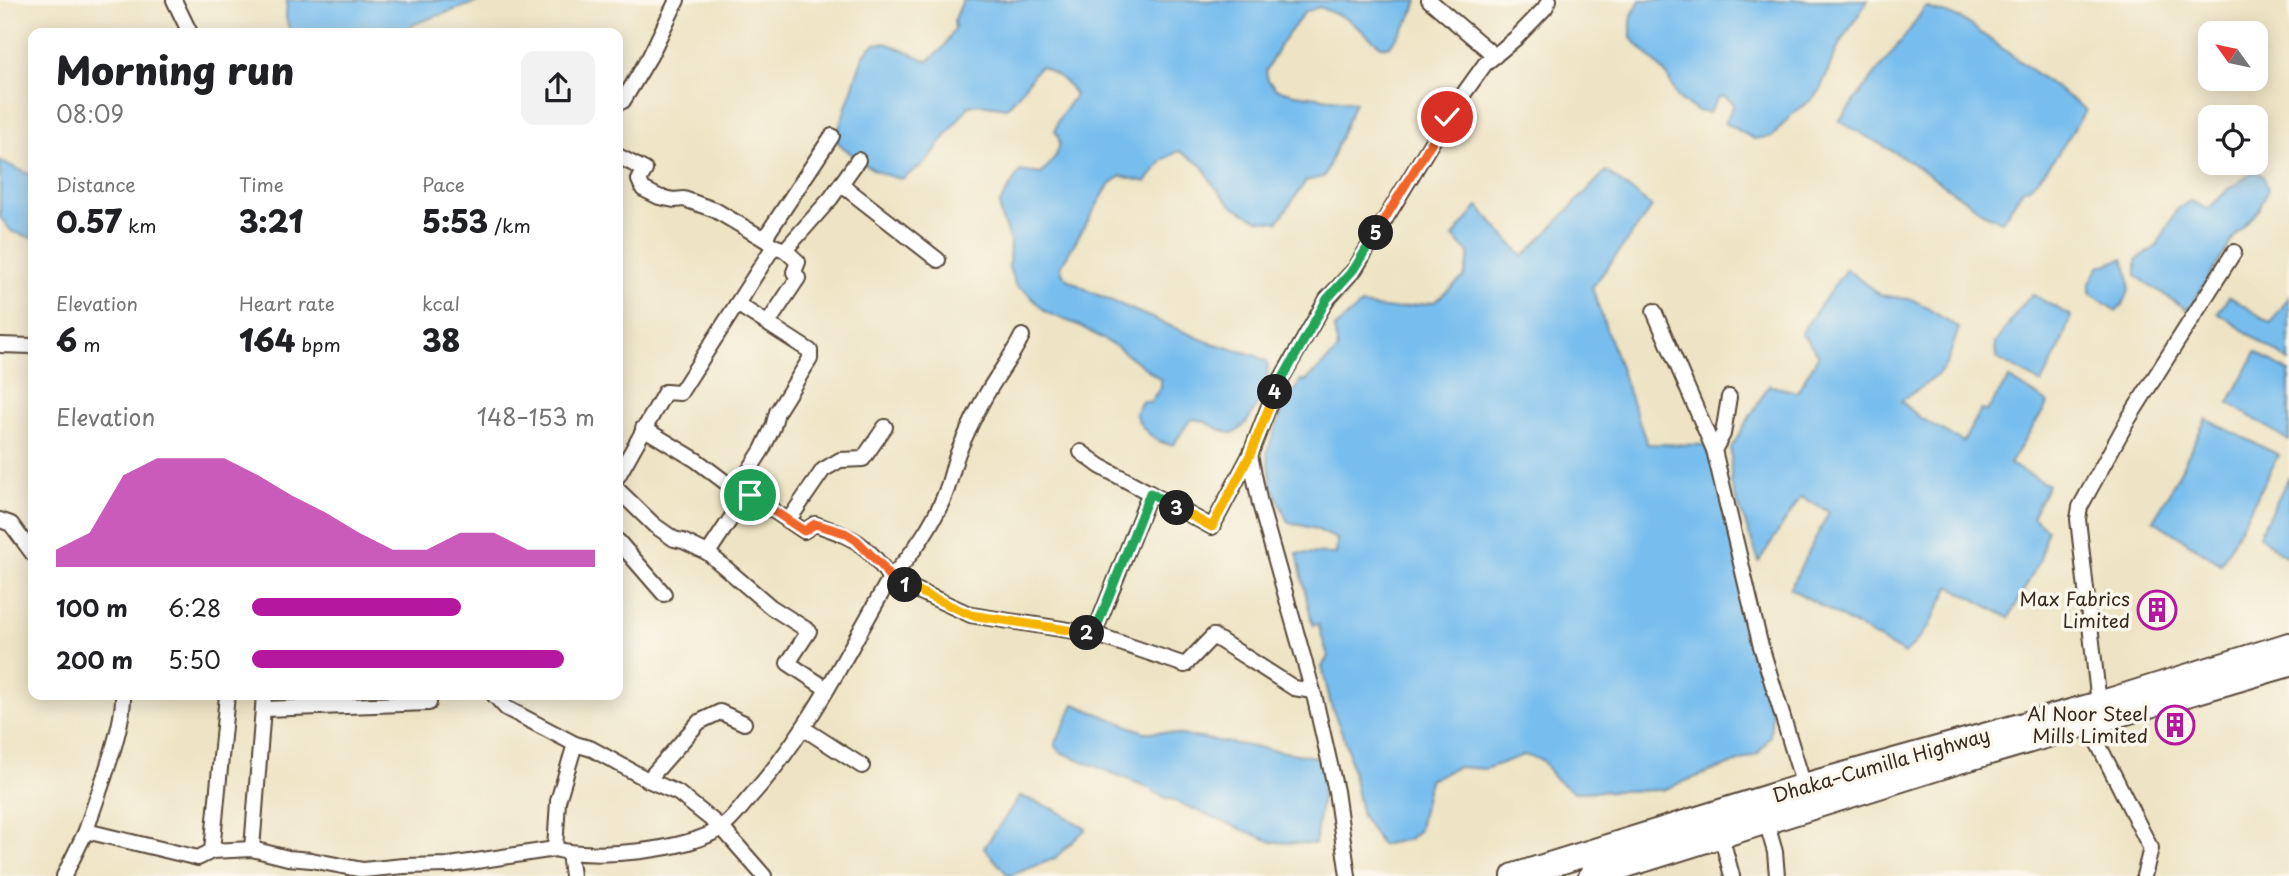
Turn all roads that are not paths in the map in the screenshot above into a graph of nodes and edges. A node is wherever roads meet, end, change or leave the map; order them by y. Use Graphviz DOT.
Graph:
graph roads {
  1 [pos="174,0"];
  2 [pos="677,0"];
  3 [pos="1430,0"];
  4 [pos="1549,0"];
  5 [pos="188,28"];
  6 [pos="1495,55"];
  7 [pos="623,101"];
  8 [pos="832,136"];
  9 [pos="623,159"];
  10 [pos="858,160"];
  11 [pos="842,185"];
  12 [pos="774,245"];
  13 [pos="2234,253"];
  14 [pos="937,260"];
  15 [pos="737,304"];
  16 [pos="1654,311"];
  17 [pos="768,323"];
  18 [pos="1022,336"];
  19 [pos="0,345"];
  20 [pos="28,346"];
  21 [pos="1729,397"];
  22 [pos="885,426"];
  23 [pos="643,428"];
  24 [pos="1714,450"];
  25 [pos="1080,452"];
  26 [pos="1250,455"];
  27 [pos="623,466"];
  28 [pos="1150,493"];
  29 [pos="741,494"];
  30 [pos="623,495"];
  31 [pos="0,520"];
  32 [pos="788,521"];
  33 [pos="28,547"];
  34 [pos="623,547"];
  35 [pos="708,553"];
  36 [pos="890,578"];
  37 [pos="664,594"];
  38 [pos="1094,634"];
  39 [pos="2289,645"];
  40 [pos="2289,664"];
  41 [pos="827,690"];
  42 [pos="1313,691"];
  43 [pos="124,700"];
  44 [pos="227,700"];
  45 [pos="429,700"];
  46 [pos="499,700"];
  47 [pos="315,701"];
  48 [pos="264,702"];
  49 [pos="2093,714"];
  50 [pos="744,723"];
  51 [pos="803,728"];
  52 [pos="575,744"];
  53 [pos="862,766"];
  54 [pos="648,780"];
  55 [pos="1804,786"];
  56 [pos="1766,821"];
  57 [pos="722,828"];
  58 [pos="86,831"];
  59 [pos="1721,835"];
  60 [pos="252,849"];
  61 [pos="212,851"];
  62 [pos="562,851"];
  63 [pos="1629,870"];
  64 [pos="64,876"];
  65 [pos="572,876"];
  66 [pos="764,876"];
  67 [pos="1348,876"];
  68 [pos="1514,876"];
  69 [pos="1591,876"];
  70 [pos="1731,876"];
  71 [pos="1777,876"];
  72 [pos="2144,876"];
  1 -- 5 [label="street"];
  2 -- 7 [label="street"];
  3 -- 6 [label="street"];
  4 -- 6 [label="street"];
  6 -- 26 [label="street"];
  8 -- 12 [label="street"];
  9 -- 12 [label="street"];
  10 -- 11 [label="street"];
  11 -- 12 [label="street"];
  11 -- 14 [label="street"];
  12 -- 15 [label="street"];
  12 -- 17 [label="street"];
  13 -- 49 [label="street"];
  15 -- 17 [label="street"];
  15 -- 23 [label="street"];
  16 -- 24 [label="street"];
  17 -- 29 [label="street"];
  18 -- 36 [label="street"];
  19 -- 20 [label="street"];
  21 -- 24 [label="street"];
  22 -- 32 [label="street"];
  23 -- 27 [label="street"];
  23 -- 29 [label="street"];
  24 -- 55 [label="street"];
  25 -- 28 [label="street"];
  26 -- 28 [label="street"];
  26 -- 42 [label="street"];
  28 -- 38 [label="street"];
  29 -- 32 [label="street"];
  29 -- 35 [label="street"];
  30 -- 35 [label="street"];
  31 -- 33 [label="street"];
  32 -- 36 [label="street"];
  34 -- 37 [label="street"];
  35 -- 41 [label="street"];
  36 -- 38 [label="street"];
  36 -- 41 [label="street"];
  38 -- 42 [label="street"];
  39 -- 49 [label="highway, Dhaka–Cumilla Highway"];
  40 -- 49 [label="highway, Dhaka–Cumilla Highway"];
  41 -- 51 [label="street"];
  42 -- 67 [label="street"];
  43 -- 58 [label="street"];
  44 -- 61 [label="street"];
  45 -- 47 [label="street"];
  46 -- 52 [label="street"];
  47 -- 48 [label="street"];
  48 -- 60 [label="street"];
  49 -- 55 [label="highway, Dhaka–Cumilla Highway"];
  49 -- 56 [label="highway, Dhaka–Cumilla Highway"];
  49 -- 72 [label="street"];
  50 -- 54 [label="street"];
  51 -- 53 [label="street"];
  51 -- 57 [label="street"];
  52 -- 54 [label="street"];
  52 -- 62 [label="street"];
  54 -- 57 [label="street"];
  55 -- 68 [label="highway, Dhaka–Cumilla Highway"];
  56 -- 59 [label="highway, Dhaka–Cumilla Highway"];
  56 -- 71 [label="street"];
  57 -- 62 [label="street"];
  57 -- 66 [label="street"];
  58 -- 61 [label="street"];
  58 -- 64 [label="street"];
  59 -- 63 [label="highway, Dhaka–Cumilla Highway"];
  59 -- 70 [label="street"];
  60 -- 61 [label="street"];
  60 -- 62 [label="street"];
  62 -- 65 [label="street"];
  63 -- 69 [label="highway, Dhaka–Cumilla Highway"];
}
